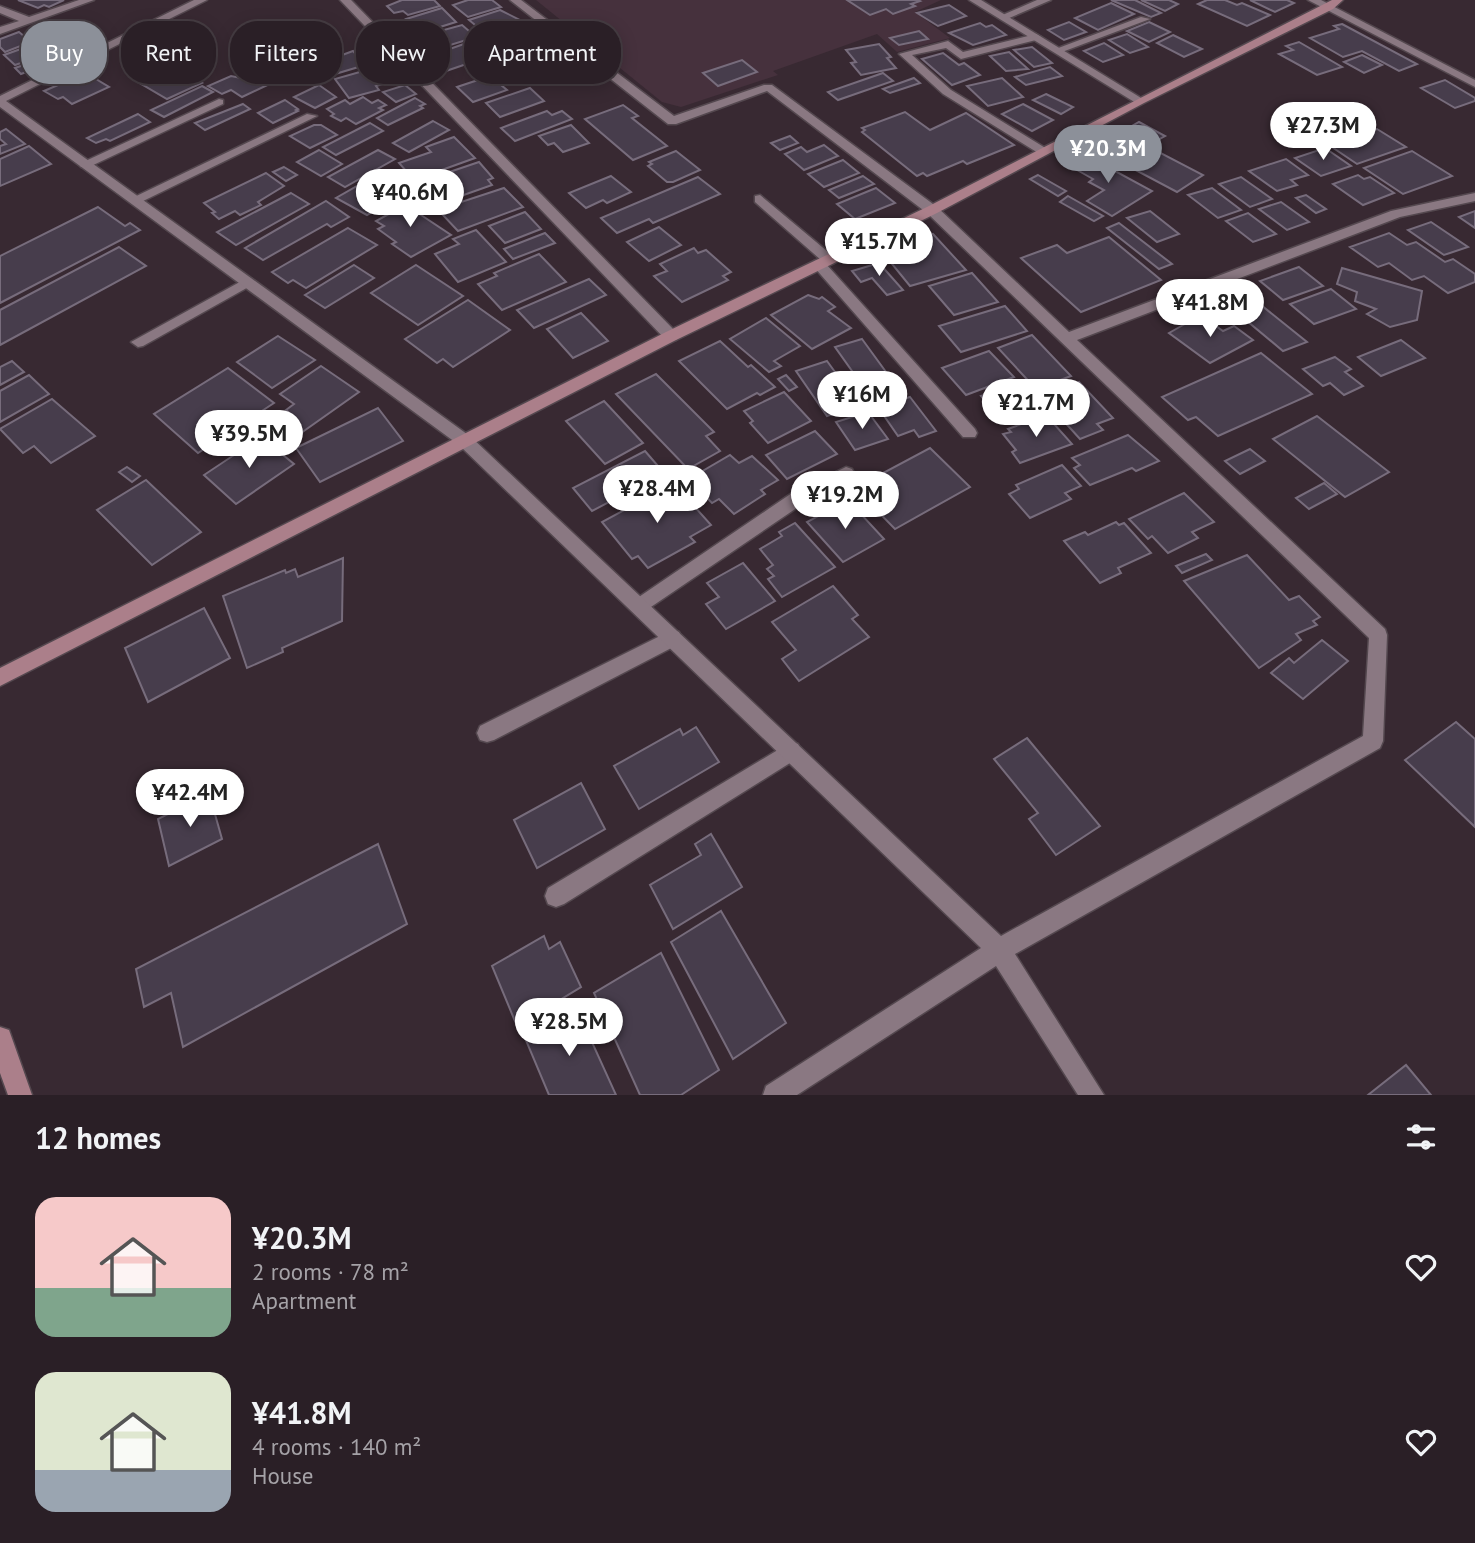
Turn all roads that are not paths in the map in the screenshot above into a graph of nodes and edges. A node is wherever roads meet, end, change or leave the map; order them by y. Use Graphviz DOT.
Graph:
graph roads {
  1 [pos="89,0"];
  2 [pos="202,0"];
  3 [pos="345,0"];
  4 [pos="515,0"];
  5 [pos="974,0"];
  6 [pos="1046,0"];
  7 [pos="1313,0"];
  8 [pos="1334,4"];
  9 [pos="0,9"];
  10 [pos="1003,17"];
  11 [pos="1145,19"];
  12 [pos="29,21"];
  13 [pos="21,24"];
  14 [pos="0,32"];
  15 [pos="1036,37"];
  16 [pos="1058,50"];
  17 [pos="1475,84"];
  18 [pos="0,101"];
  19 [pos="1140,101"];
  20 [pos="219,102"];
  21 [pos="312,116"];
  22 [pos="1043,152"];
  23 [pos="85,164"];
  24 [pos="1475,197"];
  25 [pos="760,199"];
  26 [pos="134,200"];
  27 [pos="932,210"];
  28 [pos="824,262"];
  29 [pos="247,282"];
  30 [pos="671,336"];
  31 [pos="1067,338"];
  32 [pos="138,342"];
  33 [pos="969,433"];
  34 [pos="465,441"];
  35 [pos="846,472"];
  36 [pos="639,606"];
  37 [pos="671,638"];
  38 [pos="0,677"];
  39 [pos="487,733"];
  40 [pos="791,751"];
  41 [pos="556,896"];
  42 [pos="999,950"];
  43 [pos="0,1039"];
  44 [pos="20,1095"];
  45 [pos="775,1095"];
  46 [pos="1092,1095"];
  1 -- 12 [label="street"];
  2 -- 18 [label="street"];
  3 -- 30 [label="street"];
  4 -- 27 [label="street"];
  5 -- 10 [label="street"];
  6 -- 10 [label="street"];
  7 -- 8 [label="street"];
  8 -- 17 [label="street"];
  8 -- 19 [label="street"];
  9 -- 12 [label="street"];
  10 -- 15 [label="street"];
  11 -- 16 [label="street"];
  13 -- 14 [label="street"];
  15 -- 16 [label="street"];
  15 -- 22 [label="street"];
  16 -- 19 [label="street"];
  18 -- 23 [label="street"];
  19 -- 22 [label="street"];
  20 -- 23 [label="street"];
  21 -- 26 [label="street"];
  22 -- 27 [label="street"];
  23 -- 26 [label="street"];
  24 -- 31 [label="street"];
  25 -- 28 [label="street"];
  26 -- 29 [label="street"];
  27 -- 28 [label="street"];
  27 -- 31 [label="street"];
  28 -- 30 [label="street"];
  28 -- 33 [label="street"];
  29 -- 32 [label="street"];
  29 -- 34 [label="street"];
  30 -- 34 [label="street"];
  31 -- 42 [label="street"];
  34 -- 36 [label="street"];
  34 -- 38 [label="street"];
  35 -- 36 [label="street"];
  36 -- 37 [label="street"];
  37 -- 39 [label="street"];
  37 -- 40 [label="street"];
  40 -- 41 [label="street"];
  40 -- 42 [label="street"];
  42 -- 45 [label="street"];
  42 -- 46 [label="street"];
  43 -- 44 [label="street"];
}
